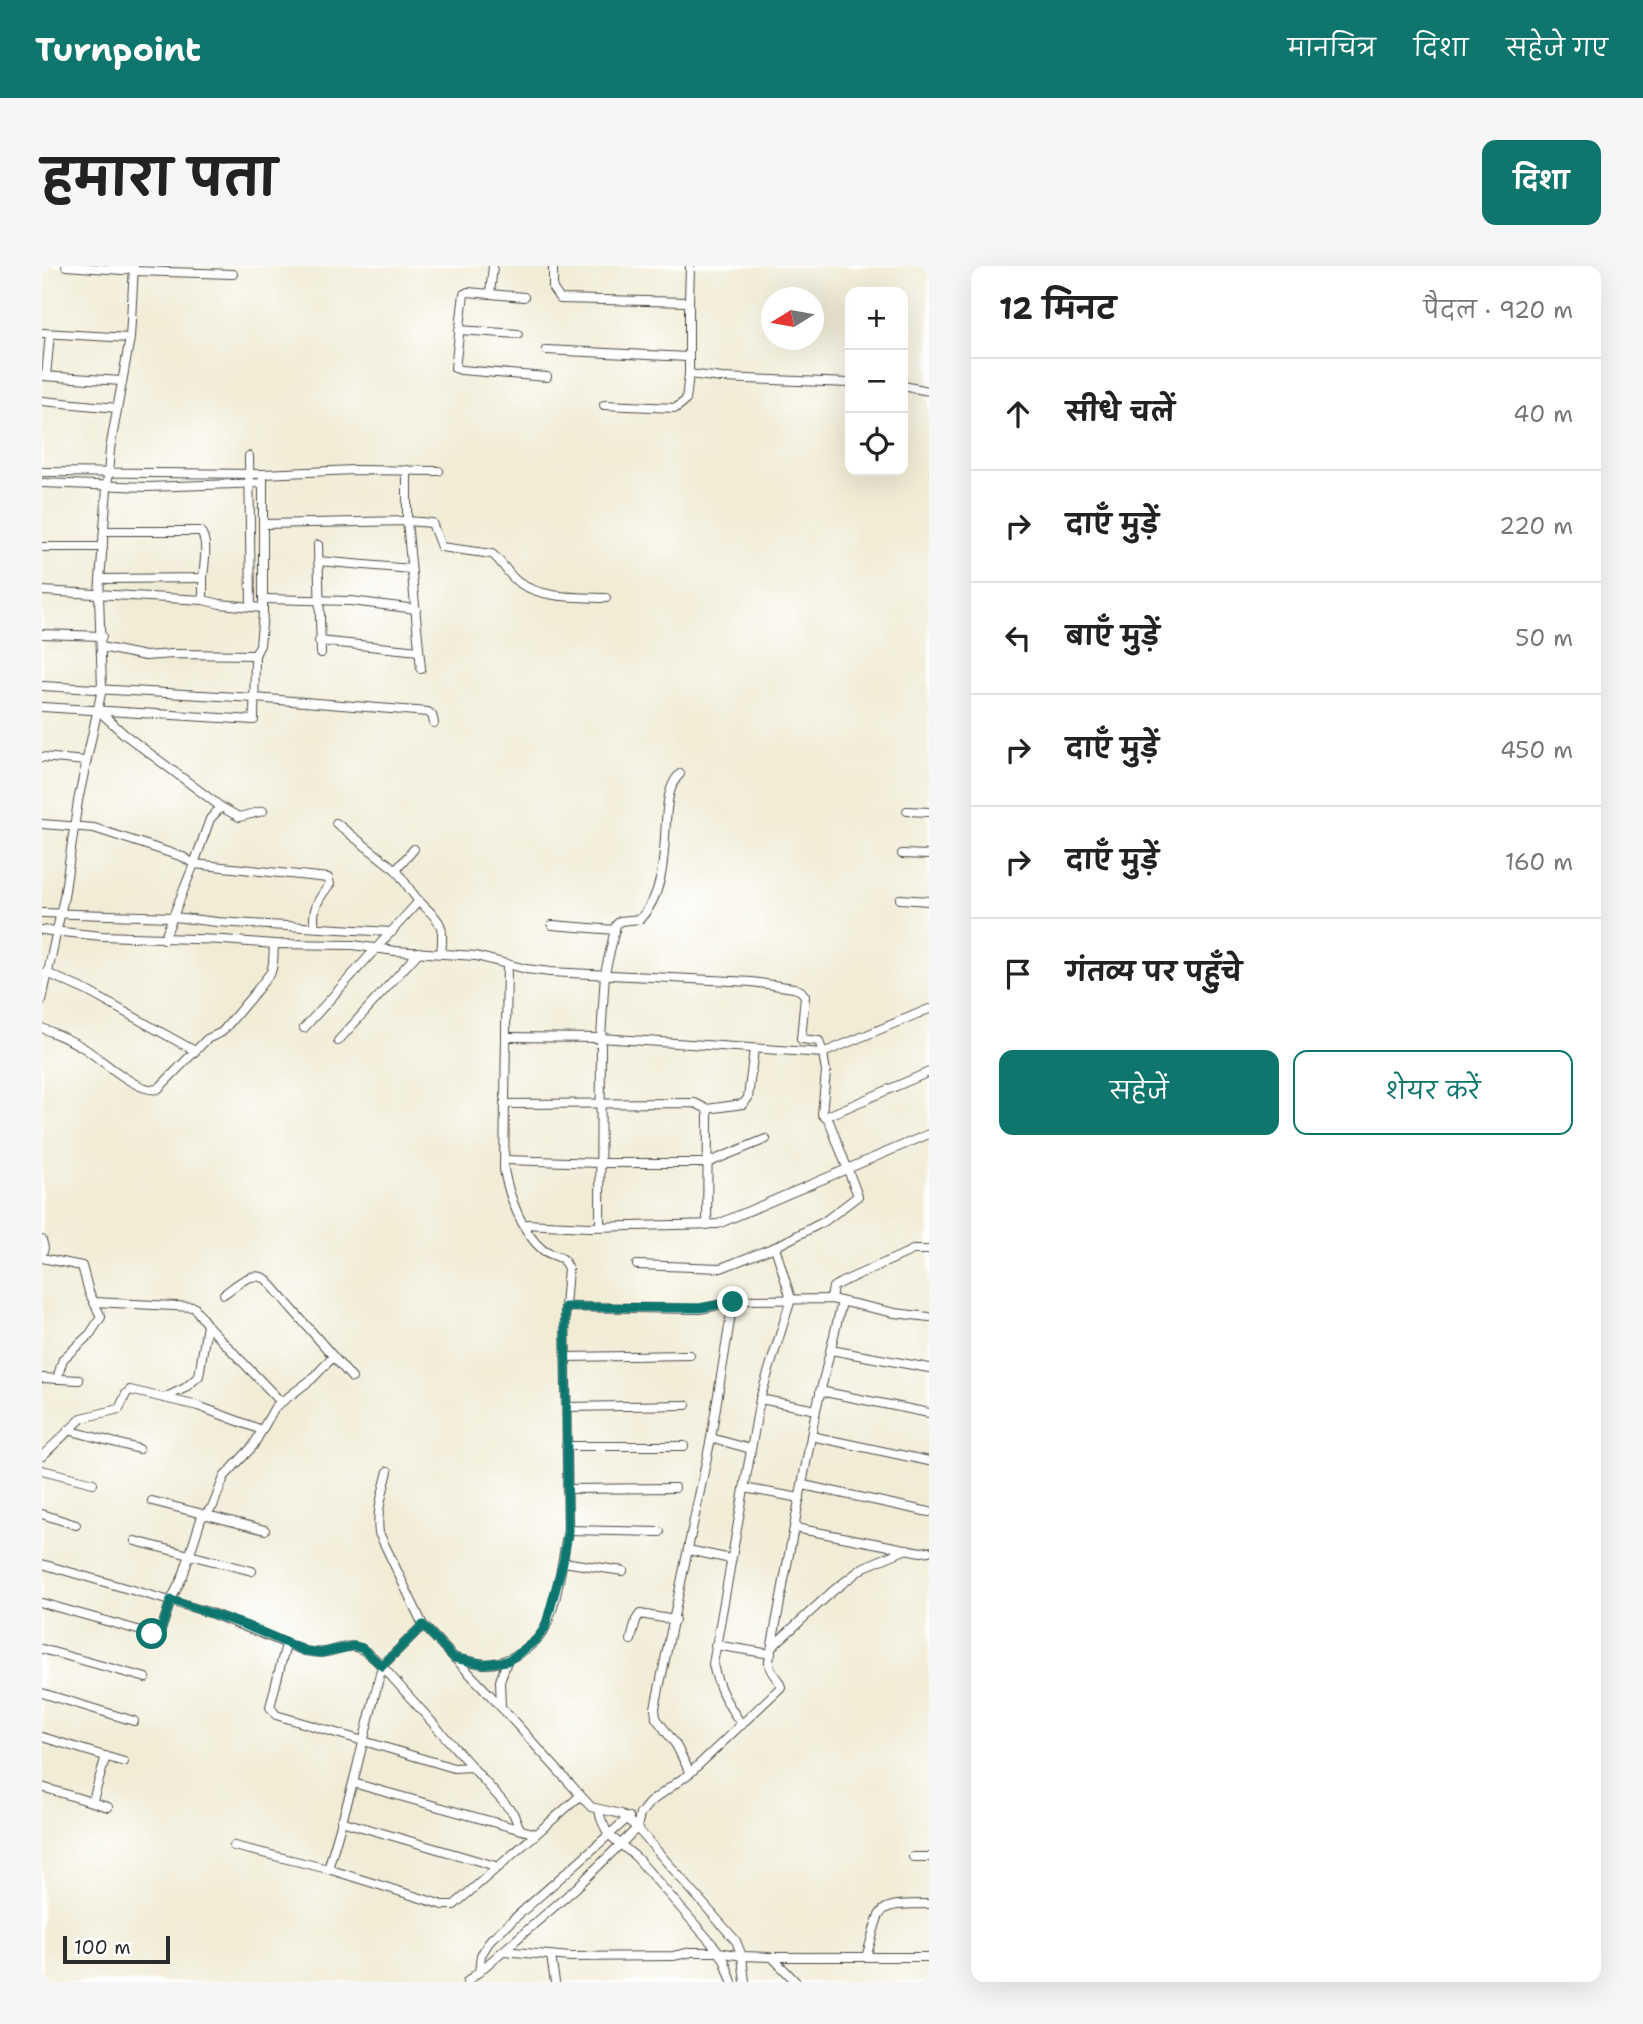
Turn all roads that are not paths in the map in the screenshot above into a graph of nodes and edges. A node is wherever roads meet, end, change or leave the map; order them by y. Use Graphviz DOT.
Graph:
graph roads {
  1 [pos="66,266"];
  2 [pos="493,266"];
  3 [pos="553,266"];
  4 [pos="690,266"];
  5 [pos="134,268"];
  6 [pos="233,274"];
  7 [pos="490,294"];
  8 [pos="524,297"];
  9 [pos="690,302"];
  10 [pos="459,330"];
  11 [pos="46,333"];
  12 [pos="518,334"];
  13 [pos="130,338"];
  14 [pos="546,350"];
  15 [pos="688,357"];
  16 [pos="689,374"];
  17 [pos="44,376"];
  18 [pos="547,377"];
  19 [pos="122,381"];
  20 [pos="845,383"];
  21 [pos="908,387"];
  22 [pos="929,391"];
  23 [pos="42,401"];
  24 [pos="604,405"];
  25 [pos="117,408"];
  26 [pos="249,456"];
  27 [pos="407,470"];
  28 [pos="439,471"];
  29 [pos="42,472"];
  30 [pos="108,472"];
  31 [pos="250,473"];
  32 [pos="263,479"];
  33 [pos="42,483"];
  34 [pos="250,483"];
  35 [pos="107,486"];
  36 [pos="407,521"];
  37 [pos="264,524"];
  38 [pos="104,531"];
  39 [pos="318,545"];
  40 [pos="42,547"];
  41 [pos="103,547"];
  42 [pos="318,561"];
  43 [pos="411,569"];
  44 [pos="203,578"];
  45 [pos="102,579"];
  46 [pos="42,591"];
  47 [pos="99,594"];
  48 [pos="606,598"];
  49 [pos="203,600"];
  50 [pos="319,600"];
  51 [pos="264,603"];
  52 [pos="251,607"];
  53 [pos="416,609"];
  54 [pos="42,634"];
  55 [pos="102,636"];
  56 [pos="319,641"];
  57 [pos="101,648"];
  58 [pos="419,651"];
  59 [pos="321,653"];
  60 [pos="255,655"];
  61 [pos="421,668"];
  62 [pos="42,686"];
  63 [pos="102,689"];
  64 [pos="255,698"];
  65 [pos="42,707"];
  66 [pos="99,711"];
  67 [pos="434,723"];
  68 [pos="42,757"];
  69 [pos="86,761"];
  70 [pos="680,774"];
  71 [pos="221,807"];
  72 [pos="263,811"];
  73 [pos="907,811"];
  74 [pos="929,812"];
  75 [pos="336,823"];
  76 [pos="42,824"];
  77 [pos="75,827"];
  78 [pos="414,849"];
  79 [pos="902,854"];
  80 [pos="929,855"];
  81 [pos="194,864"];
  82 [pos="396,870"];
  83 [pos="900,898"];
  84 [pos="419,901"];
  85 [pos="929,901"];
  86 [pos="42,913"];
  87 [pos="60,914"];
  88 [pos="174,916"];
  89 [pos="552,926"];
  90 [pos="316,927"];
  91 [pos="42,930"];
  92 [pos="615,930"];
  93 [pos="56,931"];
  94 [pos="392,932"];
  95 [pos="164,939"];
  96 [pos="274,944"];
  97 [pos="378,948"];
  98 [pos="419,952"];
  99 [pos="441,953"];
  100 [pos="506,965"];
  101 [pos="44,973"];
  102 [pos="605,973"];
  103 [pos="42,1000"];
  104 [pos="928,1012"];
  105 [pos="42,1028"];
  106 [pos="304,1028"];
  107 [pos="507,1037"];
  108 [pos="601,1038"];
  109 [pos="338,1041"];
  110 [pos="754,1049"];
  111 [pos="195,1051"];
  112 [pos="823,1053"];
  113 [pos="929,1072"];
  114 [pos="505,1104"];
  115 [pos="601,1104"];
  116 [pos="707,1109"];
  117 [pos="825,1117"];
  118 [pos="929,1134"];
  119 [pos="766,1139"];
  120 [pos="506,1160"];
  121 [pos="600,1163"];
  122 [pos="707,1163"];
  123 [pos="848,1167"];
  124 [pos="524,1224"];
  125 [pos="707,1225"];
  126 [pos="600,1226"];
  127 [pos="42,1240"];
  128 [pos="775,1247"];
  129 [pos="929,1250"];
  130 [pos="42,1256"];
  131 [pos="637,1265"];
  132 [pos="224,1294"];
  133 [pos="792,1299"];
  134 [pos="831,1299"];
  135 [pos="94,1301"];
  136 [pos="733,1302"];
  137 [pos="842,1302"];
  138 [pos="565,1307"];
  139 [pos="929,1317"];
  140 [pos="208,1325"];
  141 [pos="831,1350"];
  142 [pos="690,1355"];
  143 [pos="333,1357"];
  144 [pos="566,1357"];
  145 [pos="929,1368"];
  146 [pos="42,1378"];
  147 [pos="352,1378"];
  148 [pos="57,1379"];
  149 [pos="79,1380"];
  150 [pos="820,1391"];
  151 [pos="164,1398"];
  152 [pos="760,1399"];
  153 [pos="281,1402"];
  154 [pos="685,1405"];
  155 [pos="567,1407"];
  156 [pos="816,1410"];
  157 [pos="929,1413"];
  158 [pos="68,1430"];
  159 [pos="262,1430"];
  160 [pos="811,1436"];
  161 [pos="711,1438"];
  162 [pos="566,1446"];
  163 [pos="684,1446"];
  164 [pos="751,1448"];
  165 [pos="139,1449"];
  166 [pos="42,1456"];
  167 [pos="929,1461"];
  168 [pos="42,1470"];
  169 [pos="388,1471"];
  170 [pos="93,1483"];
  171 [pos="803,1485"];
  172 [pos="675,1488"];
  173 [pos="744,1488"];
  174 [pos="567,1489"];
  175 [pos="800,1498"];
  176 [pos="152,1501"];
  177 [pos="929,1512"];
  178 [pos="42,1514"];
  179 [pos="202,1515"];
  180 [pos="76,1525"];
  181 [pos="795,1528"];
  182 [pos="265,1530"];
  183 [pos="568,1531"];
  184 [pos="660,1532"];
  185 [pos="135,1541"];
  186 [pos="907,1549"];
  187 [pos="688,1550"];
  188 [pos="929,1551"];
  189 [pos="189,1556"];
  190 [pos="731,1559"];
  191 [pos="563,1562"];
  192 [pos="42,1564"];
  193 [pos="252,1571"];
  194 [pos="623,1571"];
  195 [pos="171,1600"];
  196 [pos="42,1602"];
  197 [pos="675,1620"];
  198 [pos="423,1625"];
  199 [pos="631,1640"];
  200 [pos="286,1644"];
  201 [pos="715,1645"];
  202 [pos="42,1649"];
  203 [pos="771,1650"];
  204 [pos="454,1658"];
  205 [pos="507,1661"];
  206 [pos="382,1666"];
  207 [pos="146,1678"];
  208 [pos="42,1693"];
  209 [pos="501,1707"];
  210 [pos="134,1721"];
  211 [pos="742,1725"];
  212 [pos="42,1737"];
  213 [pos="363,1741"];
  214 [pos="106,1756"];
  215 [pos="124,1762"];
  216 [pos="472,1767"];
  217 [pos="690,1773"];
  218 [pos="353,1783"];
  219 [pos="42,1787"];
  220 [pos="580,1796"];
  221 [pos="93,1800"];
  222 [pos="108,1807"];
  223 [pos="599,1810"];
  224 [pos="640,1814"];
  225 [pos="627,1817"];
  226 [pos="341,1821"];
  227 [pos="638,1828"];
  228 [pos="520,1829"];
  229 [pos="536,1834"];
  230 [pos="608,1834"];
  231 [pos="620,1845"];
  232 [pos="234,1846"];
  233 [pos="913,1857"];
  234 [pos="929,1857"];
  235 [pos="499,1867"];
  236 [pos="328,1870"];
  237 [pos="929,1904"];
  238 [pos="503,1951"];
  239 [pos="719,1952"];
  240 [pos="551,1956"];
  241 [pos="741,1956"];
  242 [pos="772,1957"];
  243 [pos="866,1957"];
  244 [pos="929,1957"];
  245 [pos="479,1972"];
  246 [pos="467,1982"];
  247 [pos="555,1982"];
  248 [pos="732,1982"];
  249 [pos="745,1982"];
  250 [pos="796,1982"];
  1 -- 5 [label="street"];
  2 -- 7 [label="street"];
  3 -- 9 [label="street"];
  4 -- 9 [label="street"];
  5 -- 6 [label="street"];
  5 -- 13 [label="street"];
  7 -- 8 [label="street"];
  7 -- 10 [label="street"];
  9 -- 15 [label="street"];
  10 -- 12 [label="street"];
  10 -- 18 [label="street"];
  11 -- 13 [label="street"];
  11 -- 17 [label="street"];
  13 -- 19 [label="street"];
  14 -- 15 [label="street"];
  15 -- 16 [label="street"];
  16 -- 20 [label="street"];
  16 -- 24 [label="street"];
  17 -- 19 [label="street"];
  19 -- 25 [label="street"];
  21 -- 22 [label="street"];
  23 -- 25 [label="street"];
  25 -- 30 [label="street"];
  26 -- 31 [label="street"];
  27 -- 28 [label="street"];
  27 -- 32 [label="street"];
  27 -- 36 [label="street"];
  29 -- 30 [label="street"];
  30 -- 31 [label="street"];
  30 -- 35 [label="street"];
  31 -- 32 [label="street"];
  31 -- 34 [label="street"];
  32 -- 34 [label="street"];
  32 -- 37 [label="street"];
  33 -- 35 [label="street"];
  34 -- 35 [label="street"];
  34 -- 52 [label="street"];
  35 -- 38 [label="street"];
  36 -- 37 [label="street"];
  36 -- 43 [label="street"];
  36 -- 48 [label="street"];
  37 -- 51 [label="street"];
  38 -- 41 [label="street"];
  38 -- 44 [label="street"];
  39 -- 42 [label="street"];
  40 -- 41 [label="street"];
  41 -- 45 [label="street"];
  42 -- 43 [label="street"];
  42 -- 50 [label="street"];
  43 -- 53 [label="street"];
  44 -- 45 [label="street"];
  44 -- 49 [label="street"];
  45 -- 47 [label="street"];
  46 -- 47 [label="street"];
  47 -- 49 [label="street"];
  47 -- 55 [label="street"];
  49 -- 52 [label="street"];
  50 -- 51 [label="street"];
  50 -- 53 [label="street"];
  50 -- 56 [label="street"];
  51 -- 52 [label="street"];
  51 -- 60 [label="street"];
  53 -- 58 [label="street"];
  54 -- 55 [label="street"];
  55 -- 57 [label="street"];
  56 -- 58 [label="street"];
  56 -- 59 [label="street"];
  57 -- 60 [label="street"];
  57 -- 63 [label="street"];
  58 -- 61 [label="street"];
  60 -- 64 [label="street"];
  62 -- 63 [label="street"];
  63 -- 64 [label="street"];
  63 -- 66 [label="street"];
  64 -- 66 [label="street"];
  64 -- 67 [label="street"];
  65 -- 66 [label="street"];
  66 -- 69 [label="street"];
  66 -- 71 [label="street"];
  68 -- 69 [label="street"];
  69 -- 77 [label="street"];
  70 -- 92 [label="street"];
  71 -- 72 [label="street"];
  71 -- 81 [label="street"];
  73 -- 74 [label="street"];
  75 -- 82 [label="street"];
  76 -- 77 [label="street"];
  77 -- 81 [label="street"];
  77 -- 87 [label="street"];
  78 -- 82 [label="street"];
  79 -- 80 [label="street"];
  81 -- 88 [label="street"];
  81 -- 90 [label="street"];
  82 -- 84 [label="street"];
  83 -- 85 [label="street"];
  84 -- 94 [label="street"];
  84 -- 99 [label="street"];
  86 -- 87 [label="street"];
  87 -- 88 [label="street"];
  87 -- 93 [label="street"];
  88 -- 90 [label="street"];
  88 -- 95 [label="street"];
  89 -- 92 [label="street"];
  90 -- 94 [label="street"];
  91 -- 93 [label="street"];
  92 -- 102 [label="street"];
  93 -- 95 [label="street"];
  93 -- 101 [label="street"];
  94 -- 97 [label="street"];
  95 -- 96 [label="street"];
  96 -- 97 [label="street"];
  96 -- 111 [label="street"];
  97 -- 98 [label="street"];
  97 -- 106 [label="street"];
  98 -- 99 [label="street"];
  98 -- 109 [label="street"];
  99 -- 100 [label="street"];
  100 -- 102 [label="street"];
  100 -- 107 [label="street"];
  101 -- 103 [label="street"];
  101 -- 111 [label="street"];
  102 -- 108 [label="street"];
  102 -- 112 [label="street"];
  104 -- 112 [label="street"];
  105 -- 111 [label="street"];
  107 -- 108 [label="street"];
  107 -- 114 [label="street"];
  108 -- 110 [label="street"];
  108 -- 115 [label="street"];
  110 -- 112 [label="street"];
  110 -- 116 [label="street"];
  112 -- 117 [label="street"];
  113 -- 117 [label="street"];
  114 -- 115 [label="street"];
  114 -- 120 [label="street"];
  115 -- 116 [label="street"];
  115 -- 121 [label="street"];
  116 -- 122 [label="street"];
  117 -- 123 [label="street"];
  118 -- 123 [label="street"];
  119 -- 122 [label="street"];
  120 -- 121 [label="street"];
  120 -- 124 [label="street"];
  121 -- 122 [label="street"];
  121 -- 126 [label="street"];
  122 -- 125 [label="street"];
  123 -- 125 [label="street"];
  123 -- 128 [label="street"];
  124 -- 126 [label="street"];
  124 -- 138 [label="street"];
  125 -- 126 [label="street"];
  127 -- 130 [label="street"];
  128 -- 131 [label="street"];
  128 -- 133 [label="street"];
  129 -- 134 [label="street"];
  130 -- 135 [label="street"];
  132 -- 143 [label="street"];
  133 -- 134 [label="street"];
  133 -- 136 [label="street"];
  133 -- 152 [label="street"];
  134 -- 137 [label="street"];
  135 -- 140 [label="street"];
  135 -- 148 [label="street"];
  136 -- 138 [label="street"];
  136 -- 161 [label="street"];
  137 -- 139 [label="street"];
  137 -- 141 [label="street"];
  138 -- 144 [label="street"];
  140 -- 151 [label="street"];
  140 -- 153 [label="street"];
  141 -- 145 [label="street"];
  141 -- 150 [label="street"];
  142 -- 144 [label="street"];
  143 -- 147 [label="street"];
  143 -- 153 [label="street"];
  144 -- 155 [label="street"];
  146 -- 148 [label="street"];
  148 -- 149 [label="street"];
  150 -- 156 [label="street"];
  150 -- 157 [label="street"];
  151 -- 158 [label="street"];
  151 -- 159 [label="street"];
  152 -- 156 [label="street"];
  152 -- 164 [label="street"];
  153 -- 159 [label="street"];
  154 -- 155 [label="street"];
  155 -- 162 [label="street"];
  156 -- 160 [label="street"];
  158 -- 165 [label="street"];
  158 -- 166 [label="street"];
  159 -- 179 [label="street"];
  160 -- 167 [label="street"];
  160 -- 171 [label="street"];
  161 -- 164 [label="street"];
  161 -- 187 [label="street"];
  162 -- 163 [label="street"];
  162 -- 174 [label="street"];
  164 -- 173 [label="street"];
  168 -- 170 [label="street"];
  169 -- 198 [label="street"];
  171 -- 175 [label="street"];
  171 -- 177 [label="street"];
  172 -- 174 [label="street"];
  173 -- 175 [label="street"];
  173 -- 190 [label="street"];
  174 -- 183 [label="street"];
  175 -- 181 [label="street"];
  176 -- 179 [label="street"];
  178 -- 180 [label="street"];
  179 -- 182 [label="street"];
  179 -- 189 [label="street"];
  181 -- 186 [label="street"];
  181 -- 203 [label="street"];
  183 -- 184 [label="street"];
  183 -- 191 [label="street"];
  185 -- 189 [label="street"];
  186 -- 188 [label="street"];
  186 -- 203 [label="street"];
  187 -- 190 [label="street"];
  187 -- 197 [label="street"];
  189 -- 193 [label="street"];
  189 -- 195 [label="street"];
  190 -- 201 [label="street"];
  191 -- 194 [label="street"];
  191 -- 205 [label="street"];
  192 -- 195 [label="street"];
  195 -- 196 [label="street"];
  195 -- 200 [label="street"];
  197 -- 199 [label="street"];
  197 -- 217 [label="street"];
  198 -- 204 [label="street"];
  198 -- 206 [label="street"];
  200 -- 206 [label="street"];
  200 -- 213 [label="street"];
  201 -- 203 [label="street"];
  201 -- 211 [label="street"];
  202 -- 207 [label="street"];
  203 -- 211 [label="street"];
  204 -- 205 [label="street"];
  204 -- 209 [label="street"];
  205 -- 209 [label="street"];
  206 -- 213 [label="street"];
  206 -- 216 [label="street"];
  208 -- 210 [label="street"];
  209 -- 220 [label="street"];
  211 -- 217 [label="street"];
  212 -- 214 [label="street"];
  213 -- 216 [label="street"];
  213 -- 218 [label="street"];
  214 -- 215 [label="street"];
  214 -- 221 [label="street"];
  216 -- 228 [label="street"];
  217 -- 224 [label="street"];
  218 -- 226 [label="street"];
  218 -- 228 [label="street"];
  219 -- 221 [label="street"];
  220 -- 223 [label="street"];
  220 -- 229 [label="street"];
  221 -- 222 [label="street"];
  223 -- 225 [label="street"];
  223 -- 230 [label="street"];
  224 -- 225 [label="street"];
  224 -- 227 [label="street"];
  225 -- 227 [label="street"];
  225 -- 230 [label="street"];
  226 -- 235 [label="street"];
  226 -- 236 [label="street"];
  227 -- 231 [label="street"];
  227 -- 241 [label="street"];
  228 -- 229 [label="street"];
  229 -- 235 [label="street"];
  230 -- 231 [label="street"];
  230 -- 245 [label="street"];
  231 -- 238 [label="street"];
  231 -- 239 [label="street"];
  232 -- 236 [label="street"];
  233 -- 234 [label="street"];
  235 -- 236 [label="street"];
  237 -- 243 [label="street"];
  238 -- 240 [label="street"];
  238 -- 245 [label="street"];
  239 -- 240 [label="street"];
  239 -- 241 [label="street"];
  239 -- 248 [label="street"];
  240 -- 247 [label="street"];
  241 -- 242 [label="street"];
  241 -- 249 [label="street"];
  242 -- 243 [label="street"];
  242 -- 250 [label="street"];
  243 -- 244 [label="street"];
  245 -- 246 [label="street"];
}
